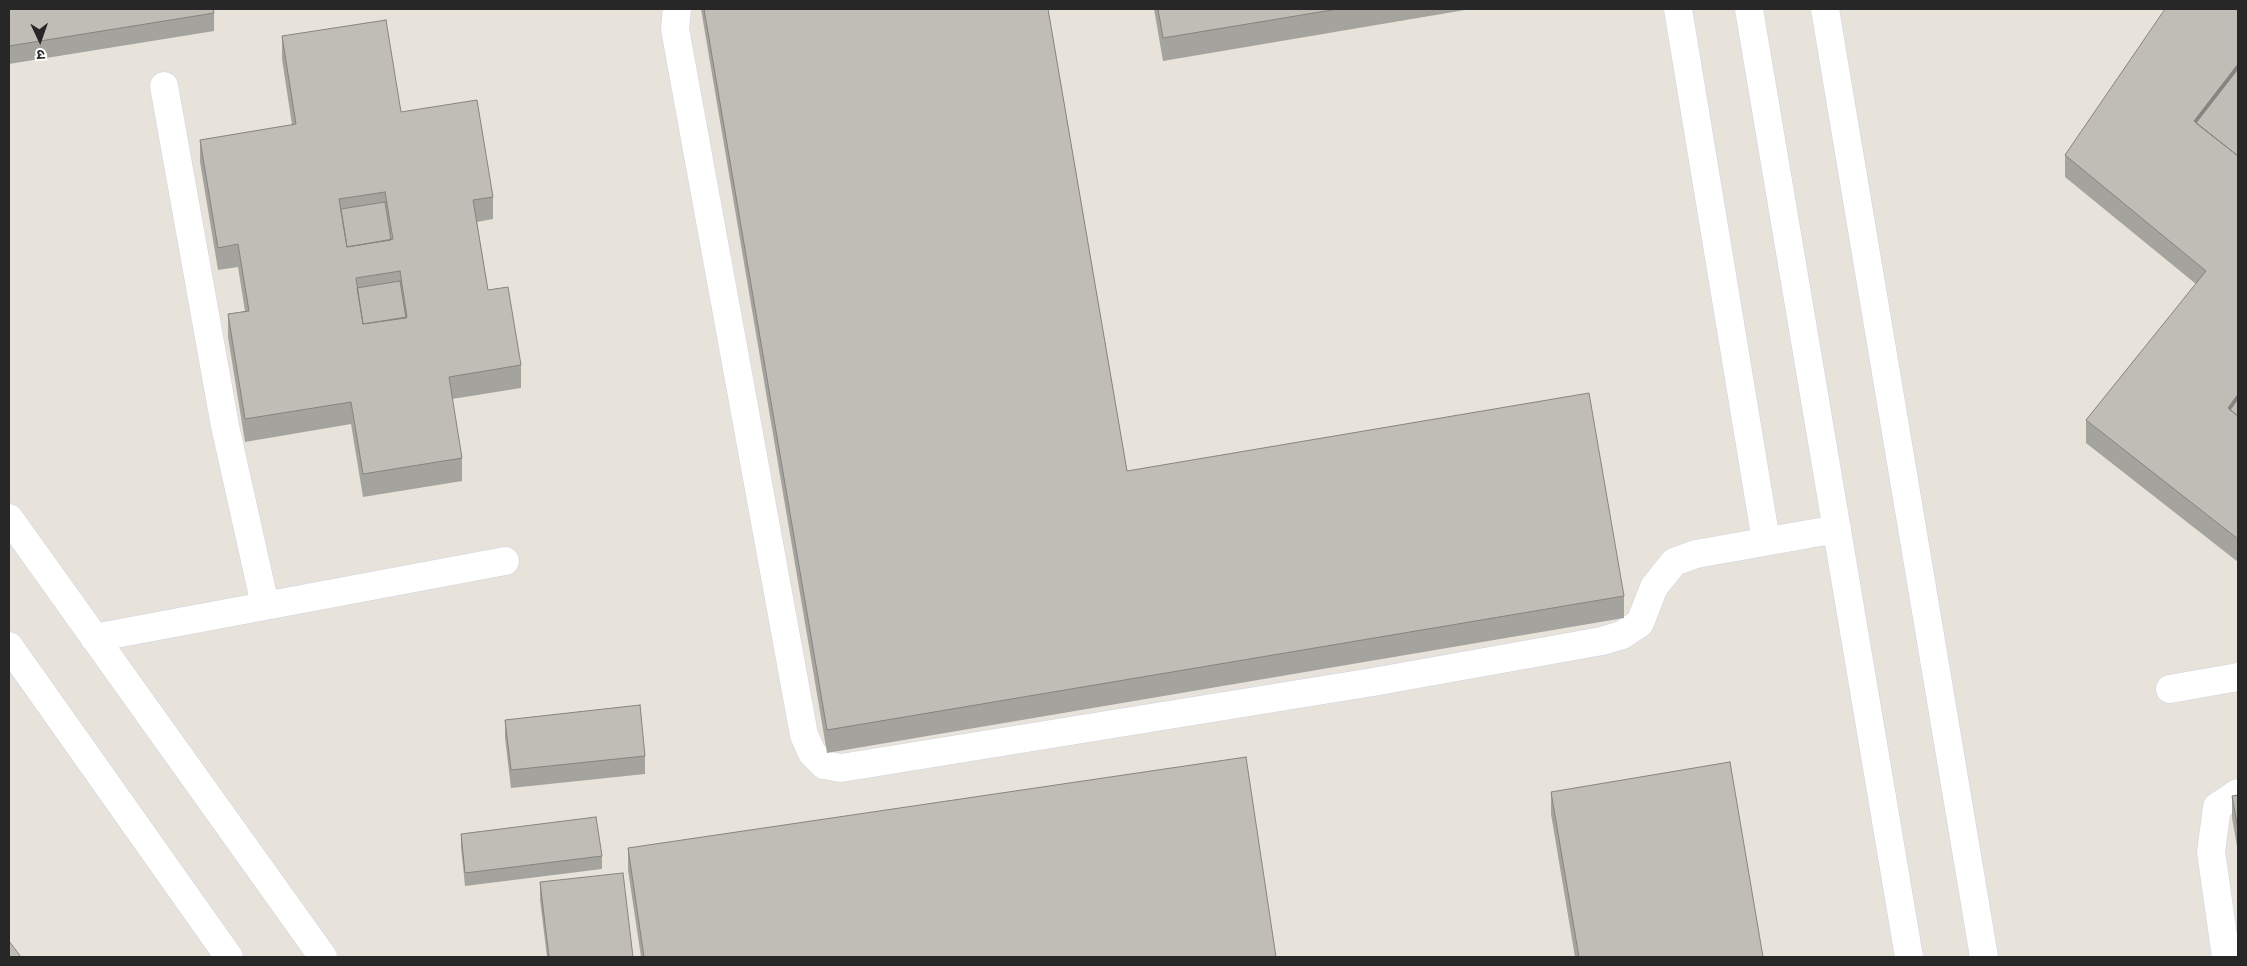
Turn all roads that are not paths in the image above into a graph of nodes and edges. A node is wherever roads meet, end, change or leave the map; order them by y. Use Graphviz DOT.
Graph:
graph roads {
  1 [pos="677,9"];
  2 [pos="1678,9"];
  3 [pos="1750,9"];
  4 [pos="1825,9"];
  5 [pos="164,86"];
  6 [pos="9,518"];
  7 [pos="1837,529"];
  8 [pos="1766,541"];
  9 [pos="505,561"];
  10 [pos="265,605"];
  11 [pos="94,638"];
  12 [pos="9,646"];
  13 [pos="2238,677"];
  14 [pos="2170,689"];
  15 [pos="2238,793"];
  16 [pos="229,957"];
  17 [pos="323,957"];
  18 [pos="1909,957"];
  19 [pos="1984,957"];
  20 [pos="2226,957"];
  1 -- 8 [label="street"];
  2 -- 8 [label="street"];
  3 -- 7 [label="street"];
  4 -- 19 [label="street"];
  5 -- 10 [label="street"];
  6 -- 11 [label="street"];
  7 -- 8 [label="street"];
  7 -- 18 [label="street"];
  9 -- 10 [label="street"];
  10 -- 11 [label="street"];
  11 -- 17 [label="street"];
  12 -- 16 [label="street"];
  13 -- 14 [label="street"];
  15 -- 20 [label="street"];
}
